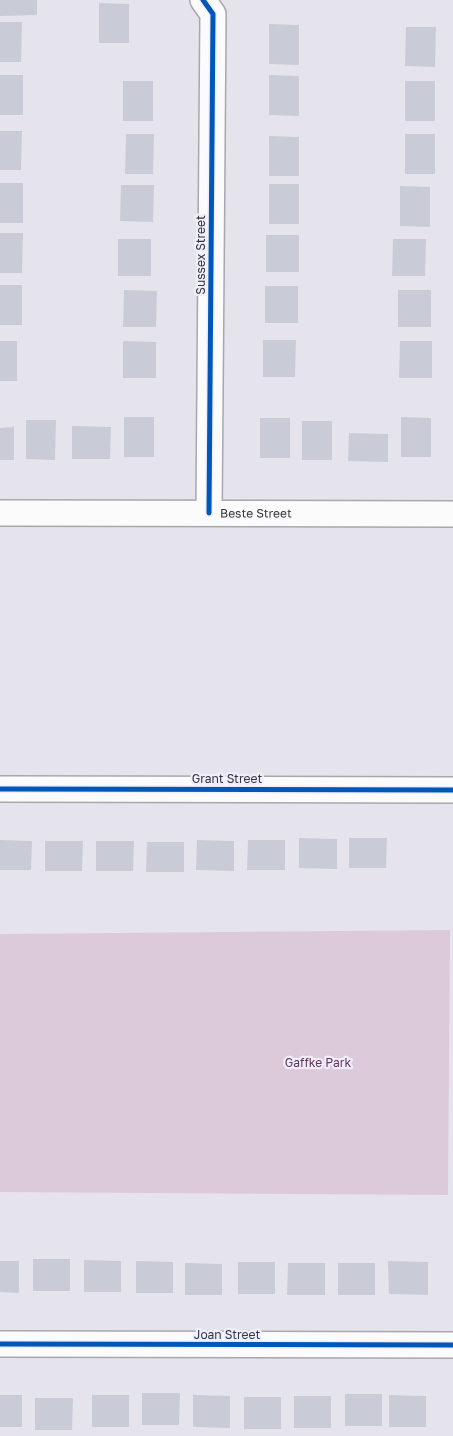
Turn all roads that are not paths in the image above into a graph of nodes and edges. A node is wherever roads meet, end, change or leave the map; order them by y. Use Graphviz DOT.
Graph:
graph roads {
  1 [pos="203,0"];
  2 [pos="0,512"];
  3 [pos="208,513"];
  4 [pos="453,514"];
  5 [pos="0,789"];
  6 [pos="453,790"];
  7 [pos="0,1344"];
  8 [pos="453,1345"];
  1 -- 3 [label="street, Sussex Street"];
  2 -- 3 [label="street, Beste Street"];
  3 -- 4 [label="street, Beste Street"];
  5 -- 6 [label="street, Grant Street"];
  7 -- 8 [label="street, Joan Street"];
}
